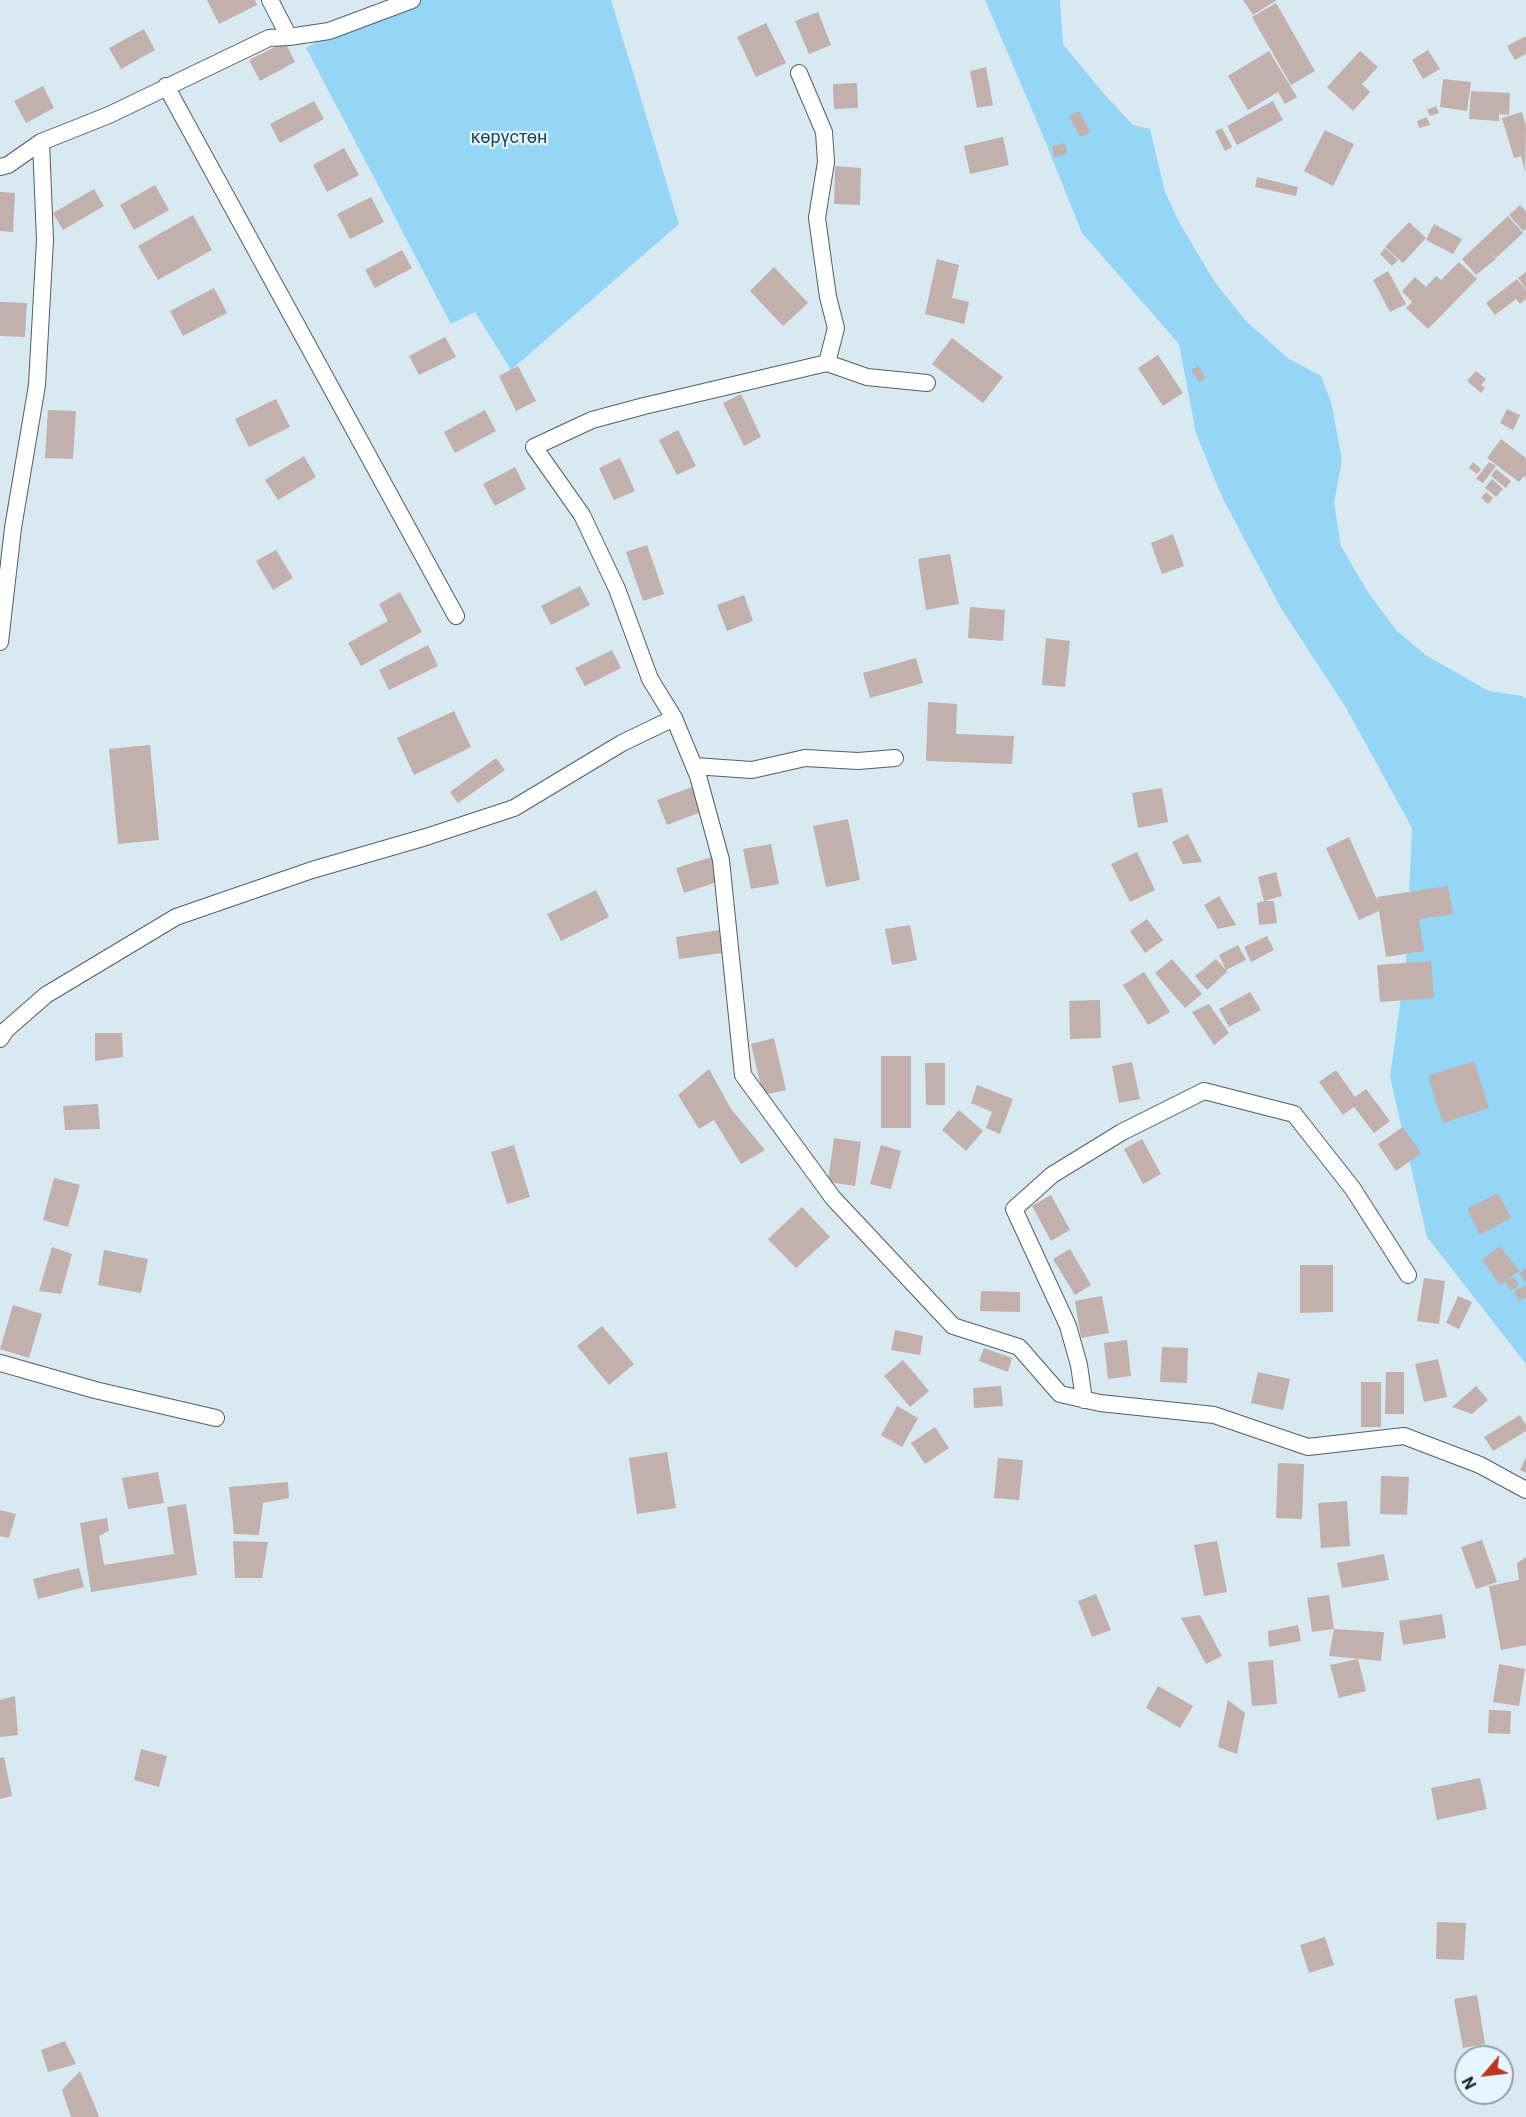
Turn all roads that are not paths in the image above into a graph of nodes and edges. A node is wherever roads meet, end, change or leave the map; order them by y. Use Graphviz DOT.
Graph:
graph roads {
  1 [pos="270,0"];
  2 [pos="412,0"];
  3 [pos="289,37"];
  4 [pos="799,73"];
  5 [pos="166,86"];
  6 [pos="41,142"];
  7 [pos="0,167"];
  8 [pos="827,363"];
  9 [pos="927,383"];
  10 [pos="456,616"];
  11 [pos="0,642"];
  12 [pos="675,718"];
  13 [pos="895,758"];
  14 [pos="694,766"];
  15 [pos="0,1039"];
  16 [pos="1408,1275"];
  17 [pos="0,1362"];
  18 [pos="1084,1400"];
  19 [pos="216,1418"];
  20 [pos="1526,1490"];
  1 -- 3 [label="street"];
  2 -- 3 [label="street"];
  3 -- 5 [label="street"];
  4 -- 8 [label="street"];
  5 -- 6 [label="street"];
  5 -- 10 [label="street"];
  6 -- 7 [label="street"];
  6 -- 11 [label="street"];
  8 -- 9 [label="street"];
  8 -- 12 [label="street"];
  12 -- 14 [label="street"];
  12 -- 15 [label="street"];
  13 -- 14 [label="street"];
  14 -- 18 [label="street"];
  16 -- 18 [label="street"];
  17 -- 19 [label="street"];
  18 -- 20 [label="street"];
}
